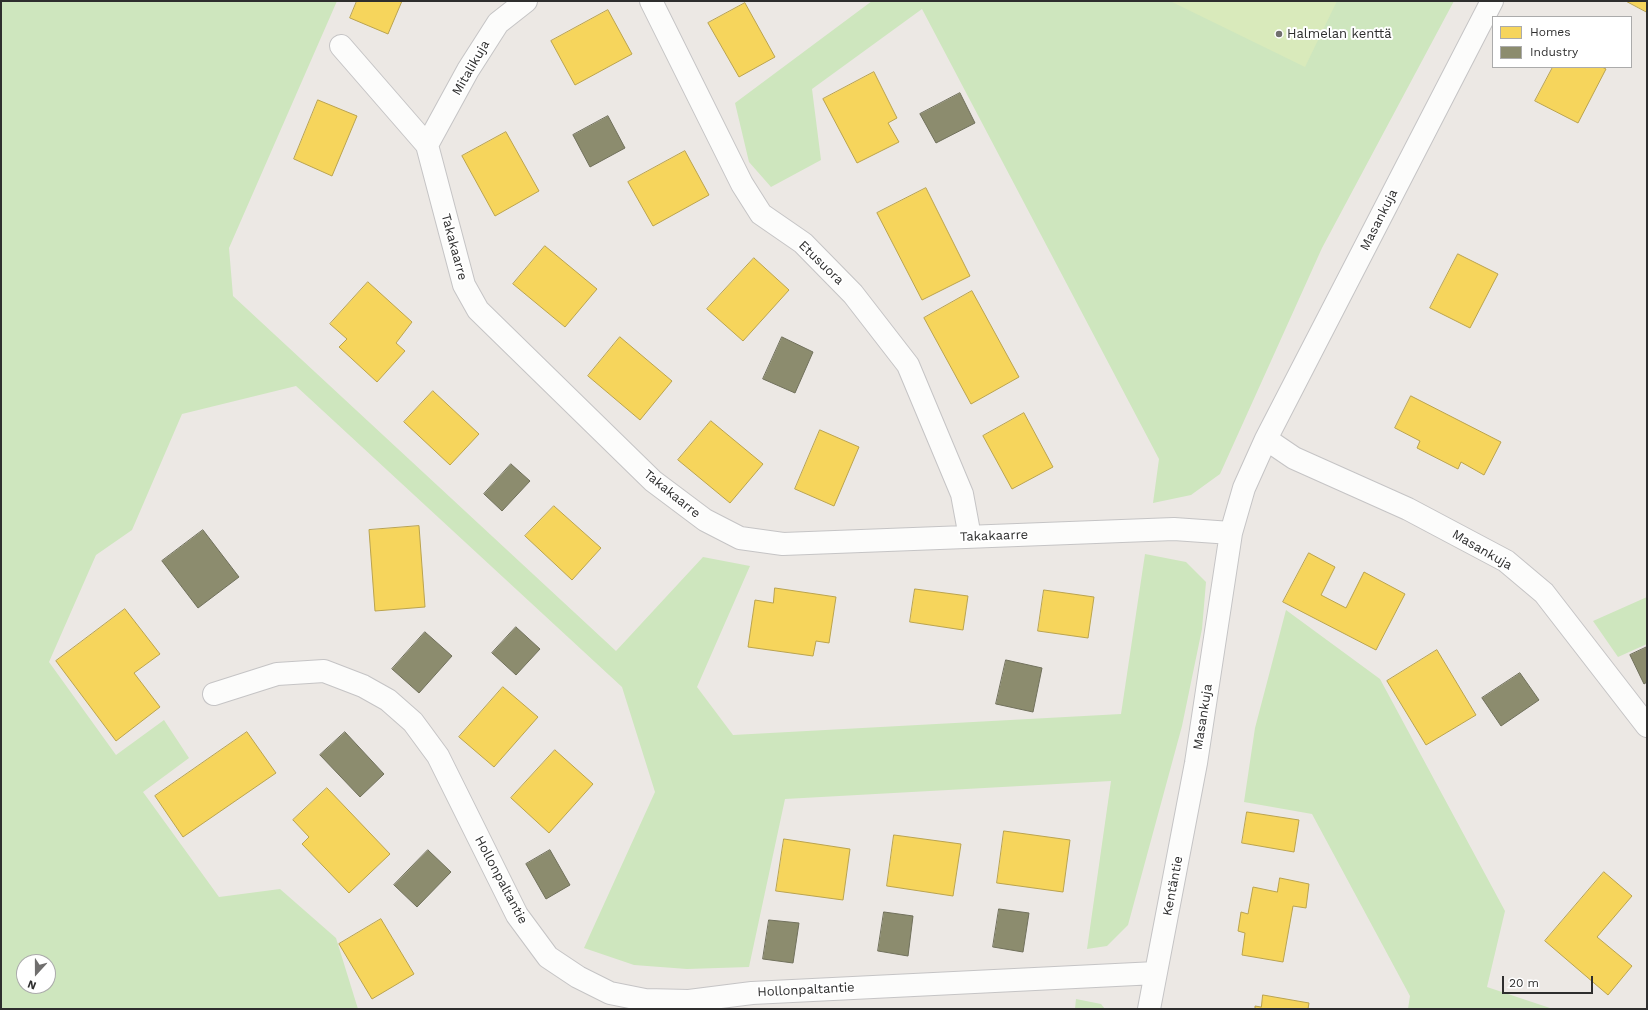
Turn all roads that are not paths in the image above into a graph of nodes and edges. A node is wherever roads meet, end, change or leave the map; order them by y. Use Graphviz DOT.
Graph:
graph roads {
  1 [pos="526,1"];
  2 [pos="651,1"];
  3 [pos="1492,1"];
  4 [pos="341,46"];
  5 [pos="427,145"];
  6 [pos="1266,438"];
  7 [pos="1231,533"];
  8 [pos="970,537"];
  9 [pos="214,694"];
  10 [pos="1647,726"];
  11 [pos="1196,763"];
  12 [pos="1156,973"];
  13 [pos="1149,1009"];
  1 -- 5 [label="street, Mitalikuja"];
  2 -- 8 [label="street, Etusuora"];
  3 -- 6 [label="street, Masankuja"];
  4 -- 5 [label="street, Takakaarre"];
  5 -- 8 [label="street, Takakaarre"];
  6 -- 7 [label="street, Masankuja"];
  6 -- 10 [label="street, Masankuja"];
  7 -- 8 [label="street, Takakaarre"];
  7 -- 11 [label="street, Masankuja"];
  9 -- 12 [label="street, Hollonpaltantie"];
  11 -- 12 [label="street, Kentäntie"];
  12 -- 13 [label="street, Kentäntie"];
}
